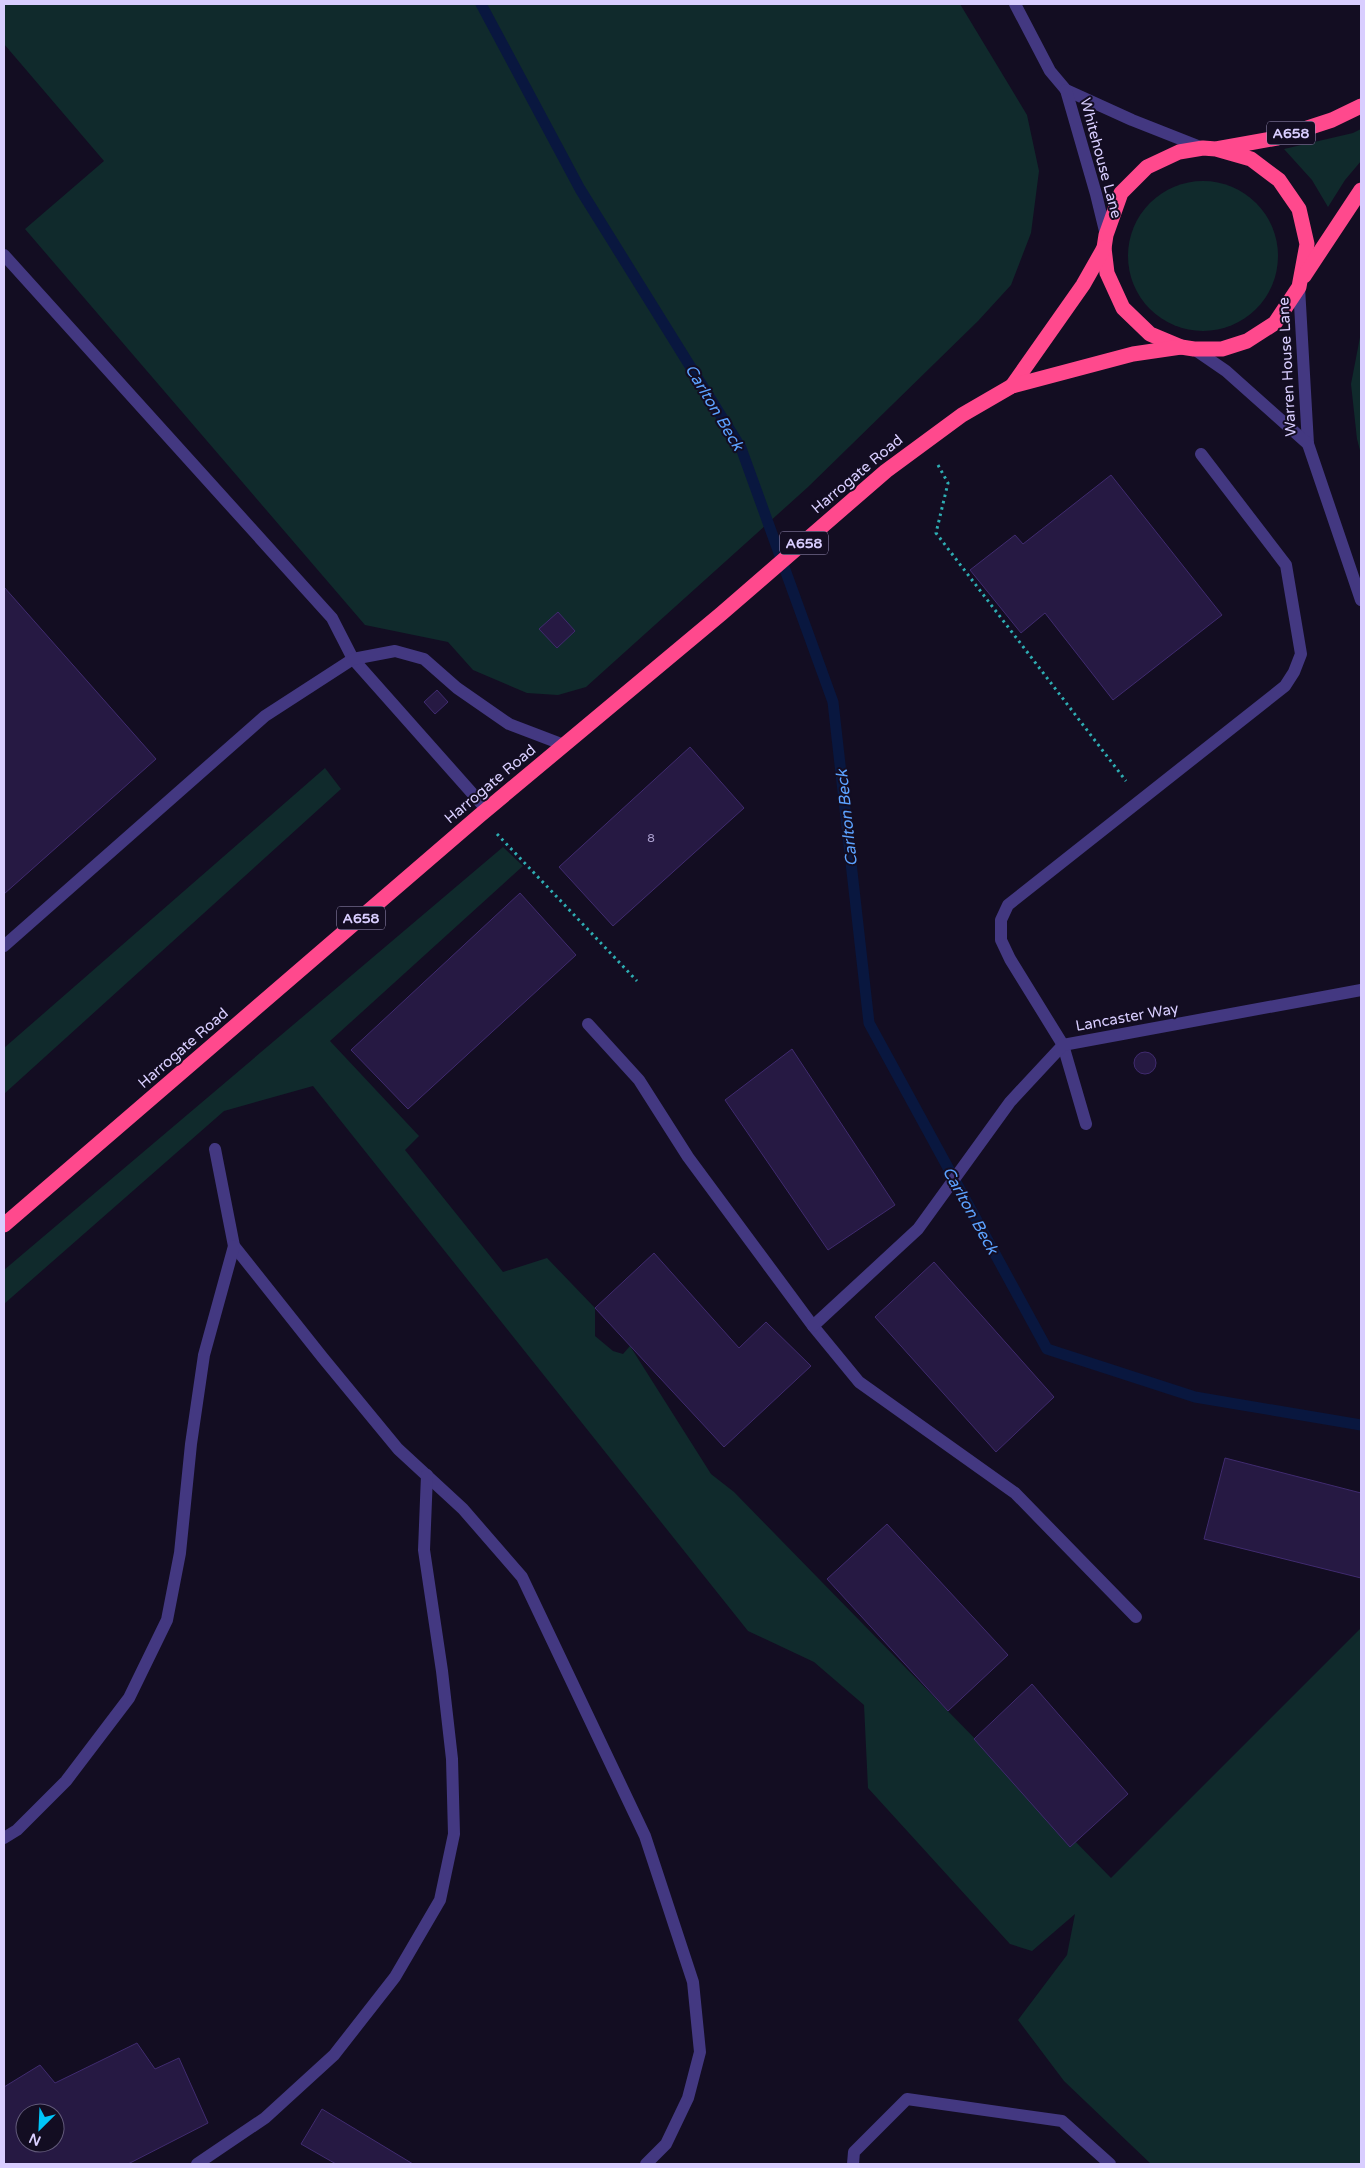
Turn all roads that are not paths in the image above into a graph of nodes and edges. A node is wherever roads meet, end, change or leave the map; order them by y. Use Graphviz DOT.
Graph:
graph roads {
  1 [pos="1015,4"];
  2 [pos="1066,90"];
  3 [pos="1361,106"];
  4 [pos="1210,148"];
  5 [pos="1361,190"];
  6 [pos="1105,241"];
  7 [pos="4,255"];
  8 [pos="1301,283"];
  9 [pos="1188,348"];
  10 [pos="1012,386"];
  11 [pos="1308,444"];
  12 [pos="1201,454"];
  13 [pos="1361,600"];
  14 [pos="353,659"];
  15 [pos="564,745"];
  16 [pos="483,813"];
  17 [pos="4,946"];
  18 [pos="1361,990"];
  19 [pos="588,1024"];
  20 [pos="1063,1045"];
  21 [pos="1086,1124"];
  22 [pos="215,1149"];
  23 [pos="4,1225"];
  24 [pos="234,1246"];
  25 [pos="812,1326"];
  26 [pos="427,1476"];
  27 [pos="1136,1618"];
  28 [pos="4,1838"];
  29 [pos="197,2164"];
  30 [pos="646,2164"];
  31 [pos="853,2164"];
  32 [pos="1110,2164"];
  1 -- 2 [label="street, Whitehouse Lane"];
  2 -- 4 [label="street, Whitehouse Lane"];
  2 -- 6 [label="street, Whitehouse Lane"];
  3 -- 4 [label="highway, A658"];
  4 -- 6 [label="highway, Harrogate Road"];
  4 -- 8 [label="highway"];
  5 -- 8 [label="highway"];
  6 -- 9 [label="highway"];
  6 -- 10 [label="highway, Harrogate Road / A658"];
  7 -- 14 [label="street"];
  8 -- 9 [label="highway"];
  8 -- 11 [label="street, Warren House Lane"];
  9 -- 10 [label="highway, Harrogate Road / A658"];
  9 -- 11 [label="street, Warren House Lane"];
  10 -- 15 [label="highway, Harrogate Road / A658"];
  11 -- 13 [label="street, Warren House Lane"];
  12 -- 20 [label="street"];
  14 -- 15 [label="street"];
  14 -- 16 [label="street"];
  14 -- 17 [label="street"];
  15 -- 16 [label="highway, Harrogate Road / A658"];
  16 -- 23 [label="highway, Harrogate Road / A658"];
  18 -- 20 [label="street, Lancaster Way"];
  19 -- 25 [label="street"];
  20 -- 21 [label="street"];
  20 -- 25 [label="street, Lancaster Way"];
  22 -- 24 [label="street"];
  24 -- 26 [label="street"];
  24 -- 28 [label="street"];
  25 -- 27 [label="street"];
  26 -- 29 [label="street"];
  26 -- 30 [label="street"];
  31 -- 32 [label="street"];
}
